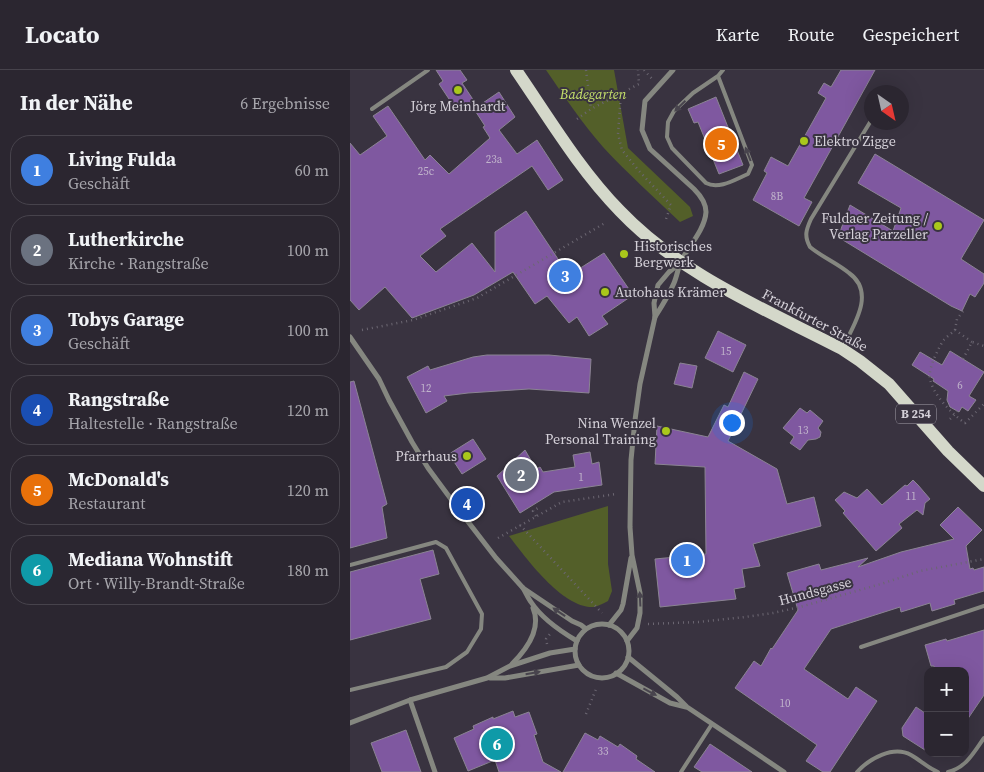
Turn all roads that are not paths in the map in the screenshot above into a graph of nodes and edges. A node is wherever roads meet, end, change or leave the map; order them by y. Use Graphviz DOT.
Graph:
graph roads {
  1 [pos="428,70"];
  2 [pos="516,70"];
  3 [pos="673,70"];
  4 [pos="724,70"];
  5 [pos="718,76"];
  6 [pos="372,109"];
  7 [pos="865,130"];
  8 [pos="680,262"];
  9 [pos="655,318"];
  10 [pos="350,337"];
  11 [pos="842,349"];
  12 [pos="984,486"];
  13 [pos="632,555"];
  14 [pos="350,565"];
  15 [pos="523,588"];
  16 [pos="531,603"];
  17 [pos="984,606"];
  18 [pos="609,625"];
  19 [pos="586,629"];
  20 [pos="577,641"];
  21 [pos="627,641"];
  22 [pos="860,647"];
  23 [pos="575,649"];
  24 [pos="628,657"];
  25 [pos="579,664"];
  26 [pos="510,666"];
  27 [pos="616,673"];
  28 [pos="487,678"];
  29 [pos="350,690"];
  30 [pos="410,700"];
  31 [pos="687,708"];
  32 [pos="350,723"];
  33 [pos="712,724"];
  34 [pos="984,738"];
  35 [pos="435,772"];
  36 [pos="681,772"];
  37 [pos="784,772"];
  38 [pos="857,772"];
  39 [pos="938,772"];
  40 [pos="948,772"];
  1 -- 6 [label="lane"];
  2 -- 8 [label="main road, Frankfurter Straße / B 254"];
  3 -- 8 [label="street"];
  4 -- 5 [label="lane"];
  5 -- 5 [label="lane, one-way"];
  7 -- 11 [label="lane"];
  8 -- 9 [label="street"];
  8 -- 9 [label="street"];
  8 -- 11 [label="main road, Frankfurter Straße / B 254"];
  9 -- 13 [label="street"];
  10 -- 15 [label="street"];
  11 -- 12 [label="main road, Frankfurter Straße / B 254"];
  13 -- 18 [label="street"];
  21 -- 13 [label="street, one-way"];
  14 -- 29 [label="lane"];
  15 -- 16 [label="street"];
  19 -- 15 [label="street, one-way"];
  16 -- 20 [label="street"];
  16 -- 26 [label="street"];
  17 -- 22 [label="lane"];
  18 -- 19 [label="street"];
  18 -- 21 [label="street"];
  19 -- 20 [label="street"];
  20 -- 23 [label="street"];
  21 -- 24 [label="street"];
  23 -- 25 [label="street"];
  23 -- 26 [label="street"];
  24 -- 27 [label="street"];
  24 -- 31 [label="street"];
  25 -- 27 [label="street"];
  28 -- 25 [label="street, one-way"];
  26 -- 28 [label="street"];
  27 -- 31 [label="street, one-way"];
  28 -- 30 [label="street"];
  30 -- 32 [label="street"];
  30 -- 35 [label="street"];
  31 -- 33 [label="street"];
  33 -- 36 [label="lane"];
  33 -- 37 [label="street"];
  34 -- 40 [label="lane"];
  38 -- 39 [label="lane"];
}
